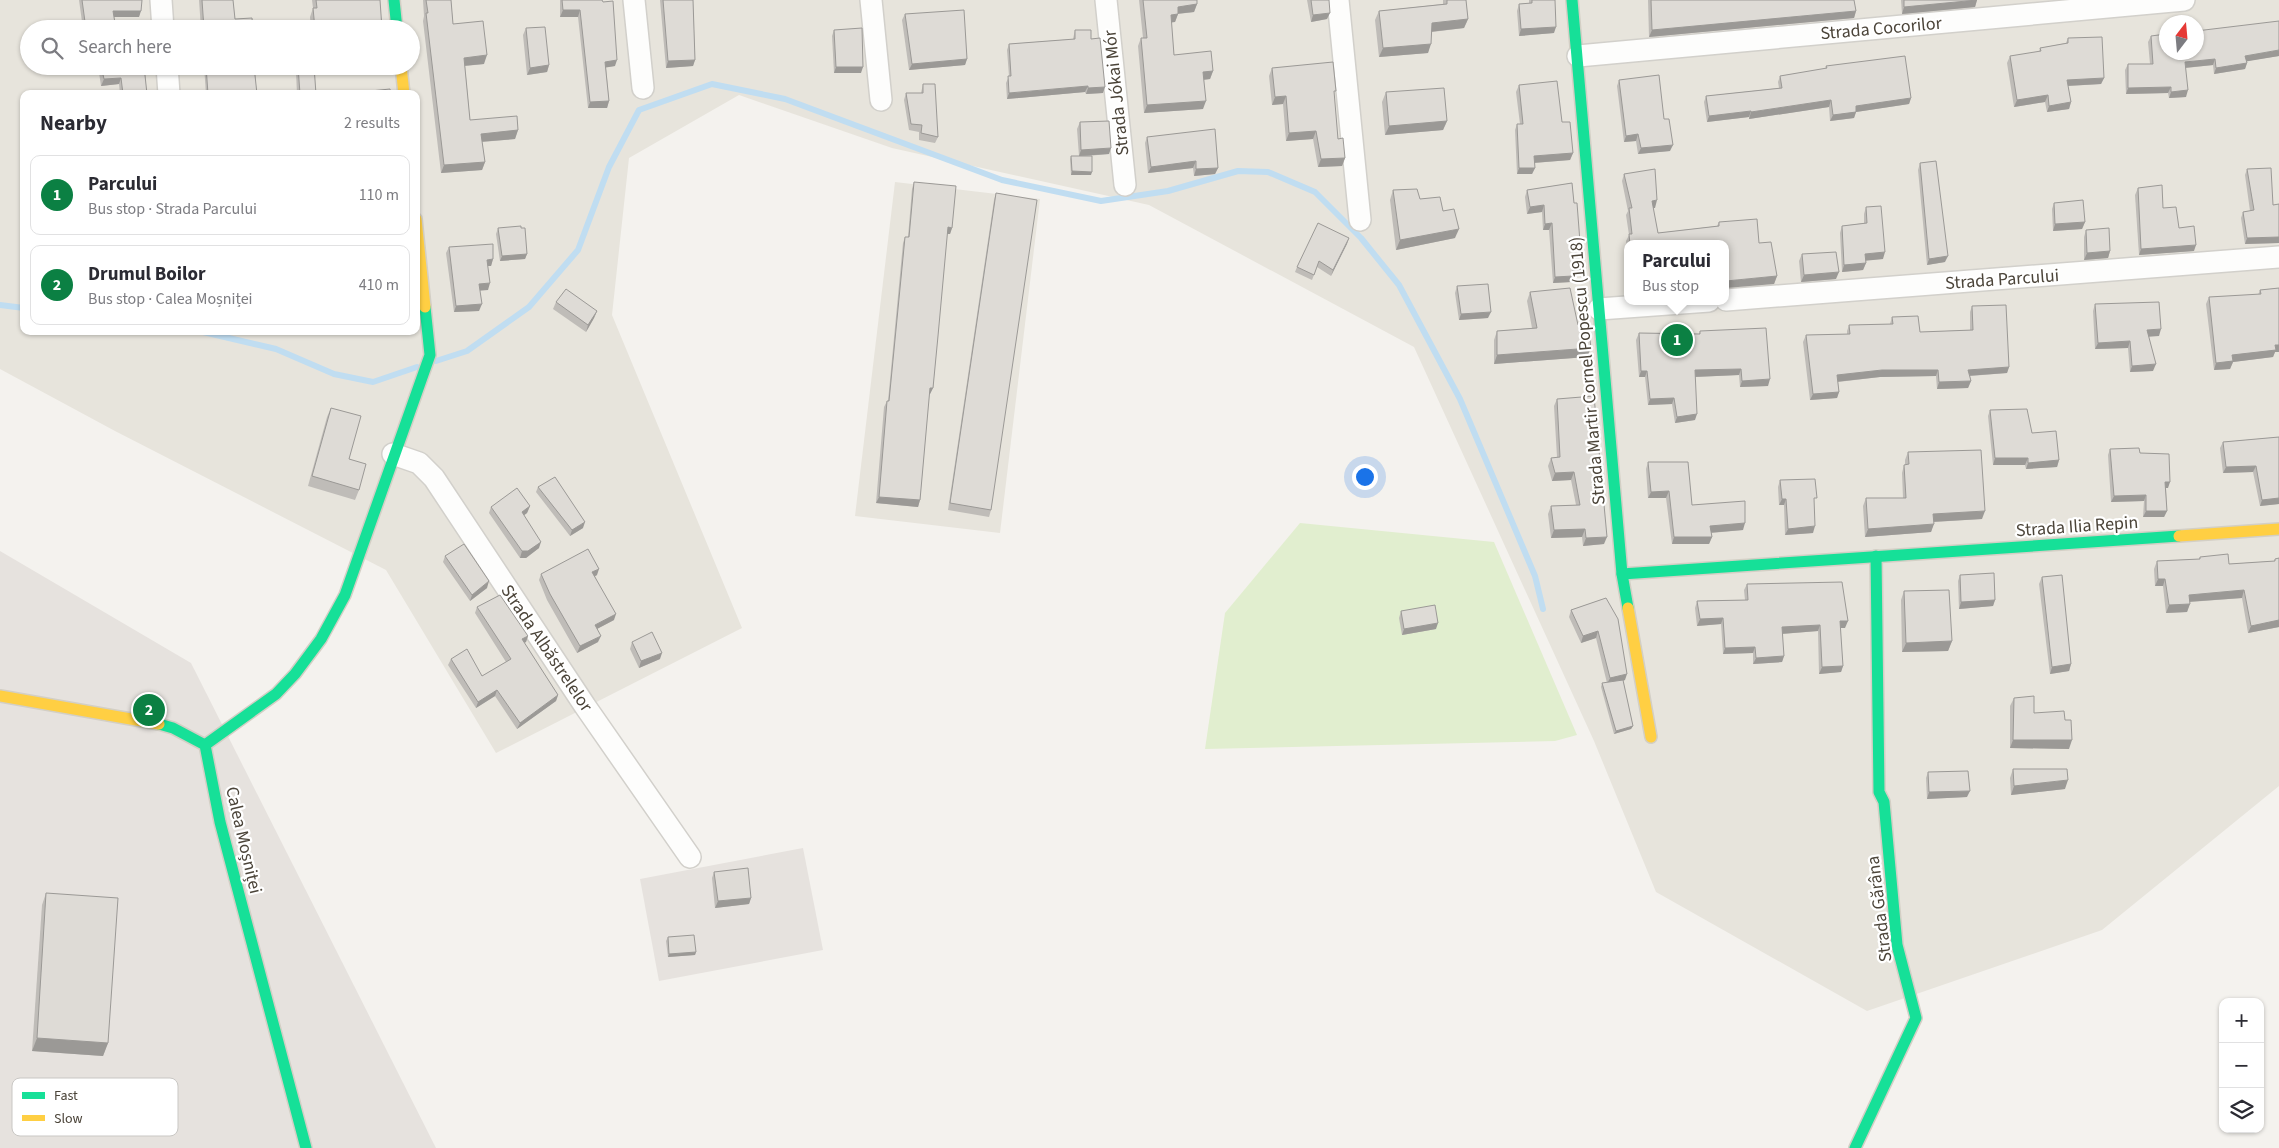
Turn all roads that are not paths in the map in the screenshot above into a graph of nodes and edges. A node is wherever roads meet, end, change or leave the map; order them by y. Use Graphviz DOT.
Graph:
graph roads {
  1 [pos="161,0"];
  2 [pos="394,0"];
  3 [pos="634,0"];
  4 [pos="871,0"];
  5 [pos="1106,0"];
  6 [pos="1338,0"];
  7 [pos="1572,0"];
  8 [pos="2184,0"];
  9 [pos="162,20"];
  10 [pos="396,20"];
  11 [pos="1578,56"];
  12 [pos="168,75"];
  13 [pos="402,75"];
  14 [pos="643,88"];
  15 [pos="169,90"];
  16 [pos="404,90"];
  17 [pos="881,100"];
  18 [pos="1125,185"];
  19 [pos="1360,220"];
  20 [pos="2279,257"];
  21 [pos="420,258"];
  22 [pos="1729,300"];
  23 [pos="1655,305"];
  24 [pos="1600,309"];
  25 [pos="393,454"];
  26 [pos="2279,529"];
  27 [pos="1876,556"];
  28 [pos="1622,574"];
  29 [pos="0,696"];
  30 [pos="1651,737"];
  31 [pos="205,745"];
  32 [pos="690,857"];
  33 [pos="306,1148"];
  34 [pos="1855,1148"];
  1 -- 9 [label="street"];
  2 -- 10 [label="street"];
  3 -- 14 [label="street"];
  4 -- 17 [label="street"];
  5 -- 18 [label="street, Strada Jókai Mór"];
  6 -- 19 [label="street"];
  7 -- 11 [label="street, Strada Martir Cornel Popescu (1918)"];
  8 -- 11 [label="street, Strada Cocorilor"];
  11 -- 24 [label="street, Strada Martir Cornel Popescu (1918)"];
  12 -- 15 [label="street"];
  13 -- 16 [label="street"];
  20 -- 22 [label="street, Strada Parcului"];
  21 -- 25 [label="street"];
  23 -- 24 [label="street"];
  24 -- 28 [label="street, Strada Martir Cornel Popescu (1918)"];
  25 -- 31 [label="street"];
  25 -- 32 [label="street, Strada Albăstrelelor"];
  26 -- 27 [label="street, Strada Ilia Repin"];
  27 -- 28 [label="street, Strada Ilia Repin"];
  27 -- 34 [label="street, Strada Gărâna"];
  28 -- 30 [label="street, Strada Martir Cornel Popescu (1918)"];
  29 -- 31 [label="street"];
  31 -- 33 [label="street, Calea Moșniței"];
}
